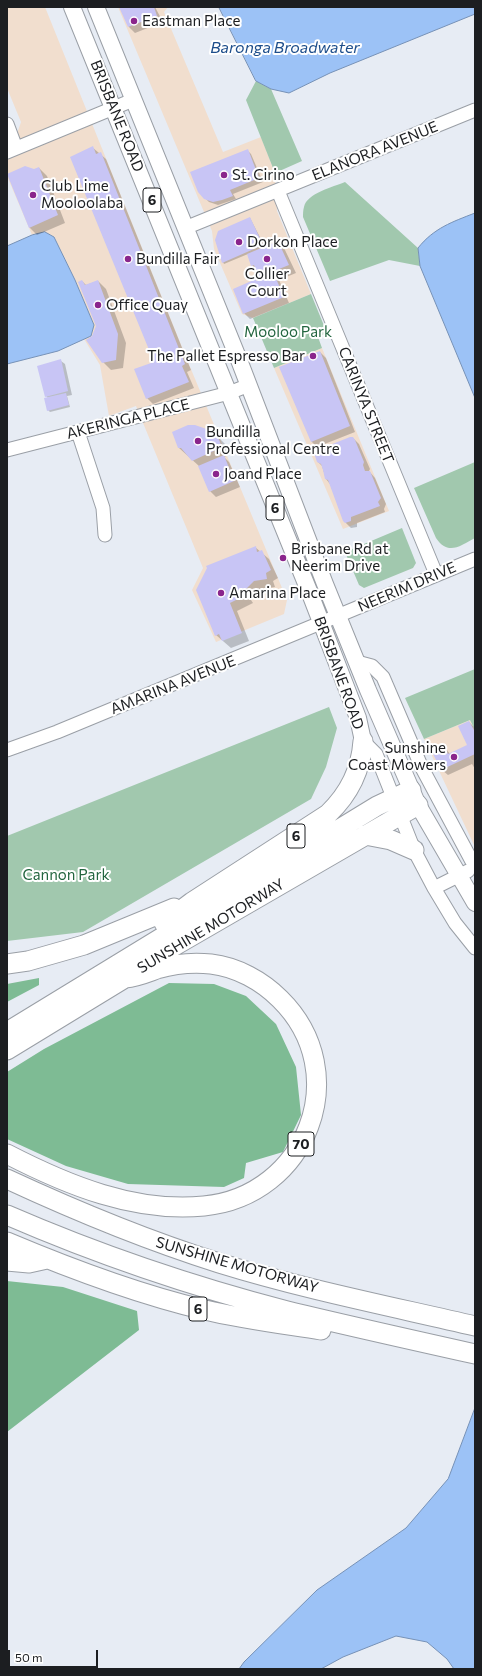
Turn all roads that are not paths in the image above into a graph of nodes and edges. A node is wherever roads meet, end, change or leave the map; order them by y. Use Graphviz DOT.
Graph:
graph roads {
  1 [pos="72,7"];
  2 [pos="96,7"];
  3 [pos="133,100"];
  4 [pos="114,108"];
  5 [pos="475,110"];
  6 [pos="7,124"];
  7 [pos="12,150"];
  8 [pos="278,191"];
  9 [pos="185,228"];
  10 [pos="249,385"];
  11 [pos="229,393"];
  12 [pos="78,432"];
  13 [pos="7,450"];
  14 [pos="105,535"];
  15 [pos="475,559"];
  16 [pos="436,574"];
  17 [pos="338,616"];
  18 [pos="321,624"];
  19 [pos="357,662"];
  20 [pos="363,741"];
  21 [pos="7,750"];
  22 [pos="406,802"];
  23 [pos="366,835"];
  24 [pos="414,850"];
  25 [pos="475,867"];
  26 [pos="458,876"];
  27 [pos="434,888"];
  28 [pos="192,902"];
  29 [pos="475,903"];
  30 [pos="475,948"];
  31 [pos="7,964"];
  32 [pos="125,978"];
  33 [pos="7,1026"];
  34 [pos="7,1032"];
  35 [pos="7,1050"];
  36 [pos="7,1154"];
  37 [pos="7,1179"];
  38 [pos="7,1215"];
  39 [pos="7,1242"];
  40 [pos="48,1259"];
  41 [pos="7,1261"];
  42 [pos="354,1326"];
  43 [pos="475,1326"];
  44 [pos="474,1354"];
  1 -- 4 [label="main road, BRISBANE ROAD / 6"];
  2 -- 3 [label="main road, BRISBANE ROAD / 6"];
  3 -- 4 [label="street"];
  3 -- 9 [label="main road, BRISBANE ROAD / 6"];
  4 -- 7 [label="street"];
  4 -- 11 [label="main road, BRISBANE ROAD / 6"];
  5 -- 8 [label="street, ELANORA AVENUE"];
  6 -- 7 [label="street"];
  8 -- 9 [label="street, ELANORA AVENUE"];
  8 -- 16 [label="street, CARINYA STREET"];
  9 -- 10 [label="main road, BRISBANE ROAD / 6"];
  10 -- 11 [label="street, AKERINGA PLACE"];
  10 -- 17 [label="main road, BRISBANE ROAD / 6"];
  11 -- 12 [label="street, AKERINGA PLACE"];
  11 -- 18 [label="main road, BRISBANE ROAD / 6"];
  12 -- 13 [label="street, AKERINGA PLACE"];
  12 -- 14 [label="street"];
  15 -- 16 [label="street, NEERIM DRIVE"];
  16 -- 17 [label="street, NEERIM DRIVE"];
  17 -- 18 [label="street, AMARINA AVENUE"];
  17 -- 19 [label="main road, BRISBANE ROAD / 6"];
  18 -- 20 [label="main road, BRISBANE ROAD / 6"];
  18 -- 21 [label="street, AMARINA AVENUE"];
  19 -- 22 [label="main road, BRISBANE ROAD / 6"];
  19 -- 25 [label="street, BRISBANE ROAD"];
  20 -- 22 [label="street, BRISBANE ROAD"];
  20 -- 28 [label="highway, 6"];
  22 -- 23 [label="highway, SUNSHINE MOTORWAY"];
  22 -- 24 [label="street, BRISBANE ROAD"];
  22 -- 26 [label="main road, BRISBANE ROAD / 6"];
  22 -- 34 [label="highway, SUNSHINE MOTORWAY"];
  23 -- 24 [label="highway"];
  23 -- 32 [label="highway, SUNSHINE MOTORWAY"];
  24 -- 27 [label="street, BRISBANE ROAD"];
  25 -- 26 [label="street"];
  26 -- 27 [label="street"];
  26 -- 29 [label="main road, BRISBANE ROAD / 6"];
  27 -- 30 [label="street, BRISBANE ROAD"];
  28 -- 31 [label="highway"];
  28 -- 33 [label="highway, 6"];
  32 -- 35 [label="highway, SUNSHINE MOTORWAY / 70"];
  32 -- 36 [label="highway, 70"];
  37 -- 43 [label="highway, SUNSHINE MOTORWAY"];
  38 -- 42 [label="highway, SUNSHINE MOTORWAY"];
  39 -- 40 [label="highway, 6"];
  40 -- 41 [label="highway"];
  40 -- 42 [label="highway, 6"];
  42 -- 44 [label="highway, SUNSHINE MOTORWAY / 6"];
}
